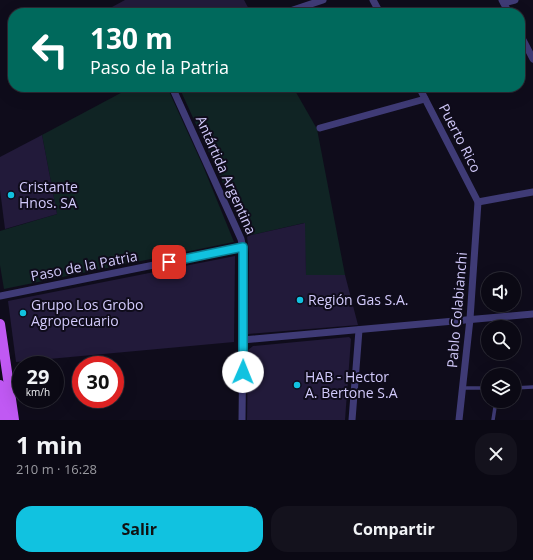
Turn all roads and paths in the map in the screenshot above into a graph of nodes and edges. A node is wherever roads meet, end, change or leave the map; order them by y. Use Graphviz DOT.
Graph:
graph roads {
  1 [pos="323,0"];
  2 [pos="515,0"];
  3 [pos="503,2"];
  4 [pos="299,8"];
  5 [pos="525,44"];
  6 [pos="533,59"];
  7 [pos="174,92"];
  8 [pos="422,92"];
  9 [pos="425,98"];
  10 [pos="320,128"];
  11 [pos="533,192"];
  12 [pos="478,202"];
  13 [pos="243,247"];
  14 [pos="0,296"];
  15 [pos="533,314"];
  16 [pos="470,319"];
  17 [pos="0,324"];
  18 [pos="359,330"];
  19 [pos="243,340"];
  20 [pos="0,385"];
  21 [pos="533,387"];
  22 [pos="463,388"];
  23 [pos="481,388"];
  24 [pos="521,388"];
  25 [pos="495,408"];
  26 [pos="3,416"];
  27 [pos="14,420"];
  28 [pos="242,420"];
  29 [pos="352,420"];
  30 [pos="459,420"];
  31 [pos="493,420"];
  1 -- 4 [label="street"];
  2 -- 3 [label="street"];
  5 -- 6 [label="street"];
  7 -- 13 [label="street, Antártida Argentina"];
  8 -- 9 [label="street, Puerto Rico"];
  9 -- 10 [label="street"];
  9 -- 12 [label="street, Puerto Rico"];
  11 -- 12 [label="street"];
  12 -- 16 [label="street, Pablo Colabianchi"];
  13 -- 14 [label="street, Paso de la Patria"];
  13 -- 19 [label="street, Antártida Argentina"];
  15 -- 16 [label="street"];
  16 -- 18 [label="street"];
  16 -- 22 [label="street, Pablo Colabianchi"];
  17 -- 27 [label="main road"];
  18 -- 19 [label="street"];
  18 -- 29 [label="street"];
  19 -- 28 [label="street, Antártida Argentina"];
  20 -- 26 [label="main road"];
  21 -- 24 [label="lane"];
  22 -- 23 [label="lane"];
  22 -- 30 [label="street, Pablo Colabianchi"];
  25 -- 31 [label="lane"];
}
